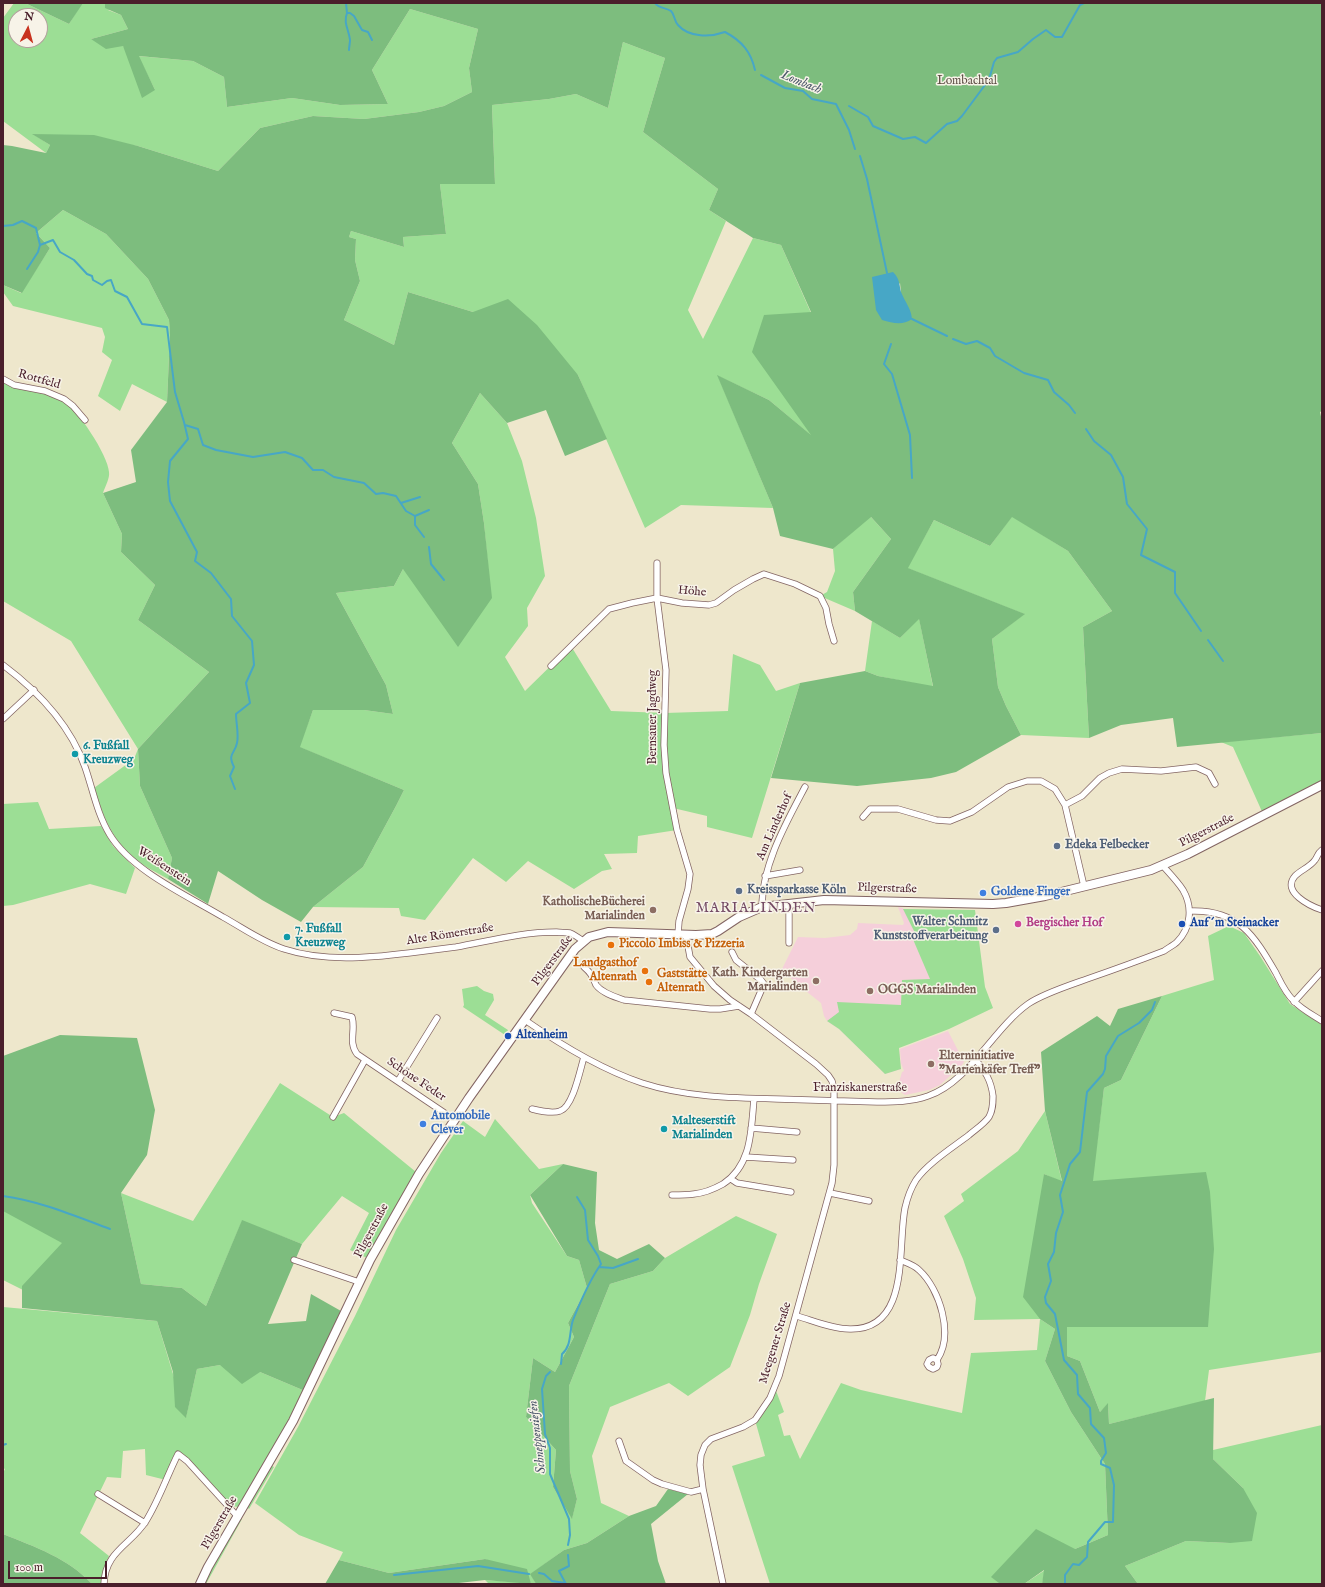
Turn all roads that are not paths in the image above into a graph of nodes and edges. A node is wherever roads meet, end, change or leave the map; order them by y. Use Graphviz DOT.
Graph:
graph roads {
  1 [pos="3,379"];
  2 [pos="85,420"];
  3 [pos="657,563"];
  4 [pos="657,598"];
  5 [pos="834,641"];
  6 [pos="3,665"];
  7 [pos="551,666"];
  8 [pos="34,690"];
  9 [pos="3,719"];
  10 [pos="1215,784"];
  11 [pos="1322,785"];
  12 [pos="805,787"];
  13 [pos="1066,805"];
  14 [pos="863,817"];
  15 [pos="1322,850"];
  16 [pos="1163,866"];
  17 [pos="800,870"];
  18 [pos="765,876"];
  19 [pos="1084,886"];
  20 [pos="789,904"];
  21 [pos="762,907"];
  22 [pos="1322,910"];
  23 [pos="1190,911"];
  24 [pos="682,934"];
  25 [pos="583,941"];
  26 [pos="789,943"];
  27 [pos="732,952"];
  28 [pos="319,956"];
  29 [pos="584,967"];
  30 [pos="1322,971"];
  31 [pos="1294,1002"];
  32 [pos="739,1006"];
  33 [pos="334,1013"];
  34 [pos="751,1014"];
  35 [pos="437,1018"];
  36 [pos="525,1020"];
  37 [pos="1322,1020"];
  38 [pos="584,1057"];
  39 [pos="975,1059"];
  40 [pos="365,1060"];
  41 [pos="398,1081"];
  42 [pos="754,1099"];
  43 [pos="833,1101"];
  44 [pos="532,1110"];
  45 [pos="333,1117"];
  46 [pos="454,1120"];
  47 [pos="751,1128"];
  48 [pos="797,1132"];
  49 [pos="746,1157"];
  50 [pos="794,1160"];
  51 [pos="730,1179"];
  52 [pos="791,1192"];
  53 [pos="830,1193"];
  54 [pos="672,1195"];
  55 [pos="869,1201"];
  56 [pos="294,1260"];
  57 [pos="900,1260"];
  58 [pos="359,1282"];
  59 [pos="797,1316"];
  60 [pos="937,1360"];
  61 [pos="619,1441"];
  62 [pos="703,1488"];
  63 [pos="98,1494"];
  64 [pos="238,1517"];
  65 [pos="144,1523"];
  66 [pos="104,1584"];
  67 [pos="200,1584"];
  68 [pos="723,1584"];
  1 -- 2 [label="street, Rottfeld"];
  3 -- 4 [label="street, Bernsauer Jagdweg"];
  4 -- 5 [label="street, Höhe"];
  4 -- 7 [label="street, Höhe"];
  4 -- 24 [label="street, Bernsauer Jagdweg"];
  6 -- 8 [label="street, Weißenstein"];
  8 -- 9 [label="street"];
  8 -- 28 [label="street, Weißenstein"];
  10 -- 13 [label="street"];
  11 -- 16 [label="main road, Pilgerstraße"];
  12 -- 18 [label="street, Am Linderhof"];
  13 -- 14 [label="street"];
  13 -- 19 [label="street"];
  15 -- 22 [label="street"];
  16 -- 19 [label="main road, Pilgerstraße"];
  16 -- 23 [label="street"];
  17 -- 18 [label="street, Am Linderhof"];
  18 -- 21 [label="street, Am Linderhof"];
  19 -- 20 [label="main road, Pilgerstraße"];
  20 -- 21 [label="main road, Pilgerstraße"];
  20 -- 26 [label="street"];
  21 -- 24 [label="main road, Pilgerstraße"];
  23 -- 31 [label="street"];
  23 -- 39 [label="street, Franziskanerstraße"];
  24 -- 25 [label="main road, Pilgerstraße"];
  24 -- 32 [label="street, Bernsauer Jagdweg"];
  25 -- 28 [label="street, Alte Römerstraße"];
  25 -- 36 [label="main road, Pilgerstraße"];
  27 -- 34 [label="street"];
  29 -- 32 [label="street"];
  30 -- 31 [label="street"];
  31 -- 37 [label="street"];
  32 -- 34 [label="street, Meegener Straße"];
  33 -- 40 [label="street, Schöne Feder"];
  34 -- 43 [label="street, Meegener Straße"];
  35 -- 41 [label="street"];
  36 -- 38 [label="street, Franziskanerstraße"];
  36 -- 46 [label="main road, Pilgerstraße"];
  38 -- 42 [label="street, Franziskanerstraße"];
  38 -- 44 [label="street"];
  39 -- 43 [label="street, Franziskanerstraße"];
  39 -- 57 [label="street"];
  40 -- 41 [label="street, Schöne Feder"];
  40 -- 45 [label="street"];
  41 -- 46 [label="street, Schöne Feder"];
  42 -- 43 [label="street, Franziskanerstraße"];
  42 -- 47 [label="street"];
  43 -- 53 [label="street, Meegener Straße"];
  46 -- 58 [label="main road, Pilgerstraße"];
  47 -- 48 [label="street"];
  47 -- 49 [label="street"];
  49 -- 50 [label="street"];
  49 -- 51 [label="street"];
  51 -- 52 [label="street"];
  51 -- 54 [label="street"];
  53 -- 55 [label="street"];
  53 -- 59 [label="street, Meegener Straße"];
  56 -- 58 [label="street"];
  57 -- 59 [label="street"];
  57 -- 60 [label="street"];
  58 -- 64 [label="main road, Pilgerstraße"];
  59 -- 62 [label="street, Meegener Straße"];
  61 -- 62 [label="street"];
  62 -- 68 [label="street, Meegener Straße"];
  63 -- 65 [label="street"];
  64 -- 65 [label="street"];
  64 -- 67 [label="main road, Pilgerstraße"];
  65 -- 66 [label="street"];
}
